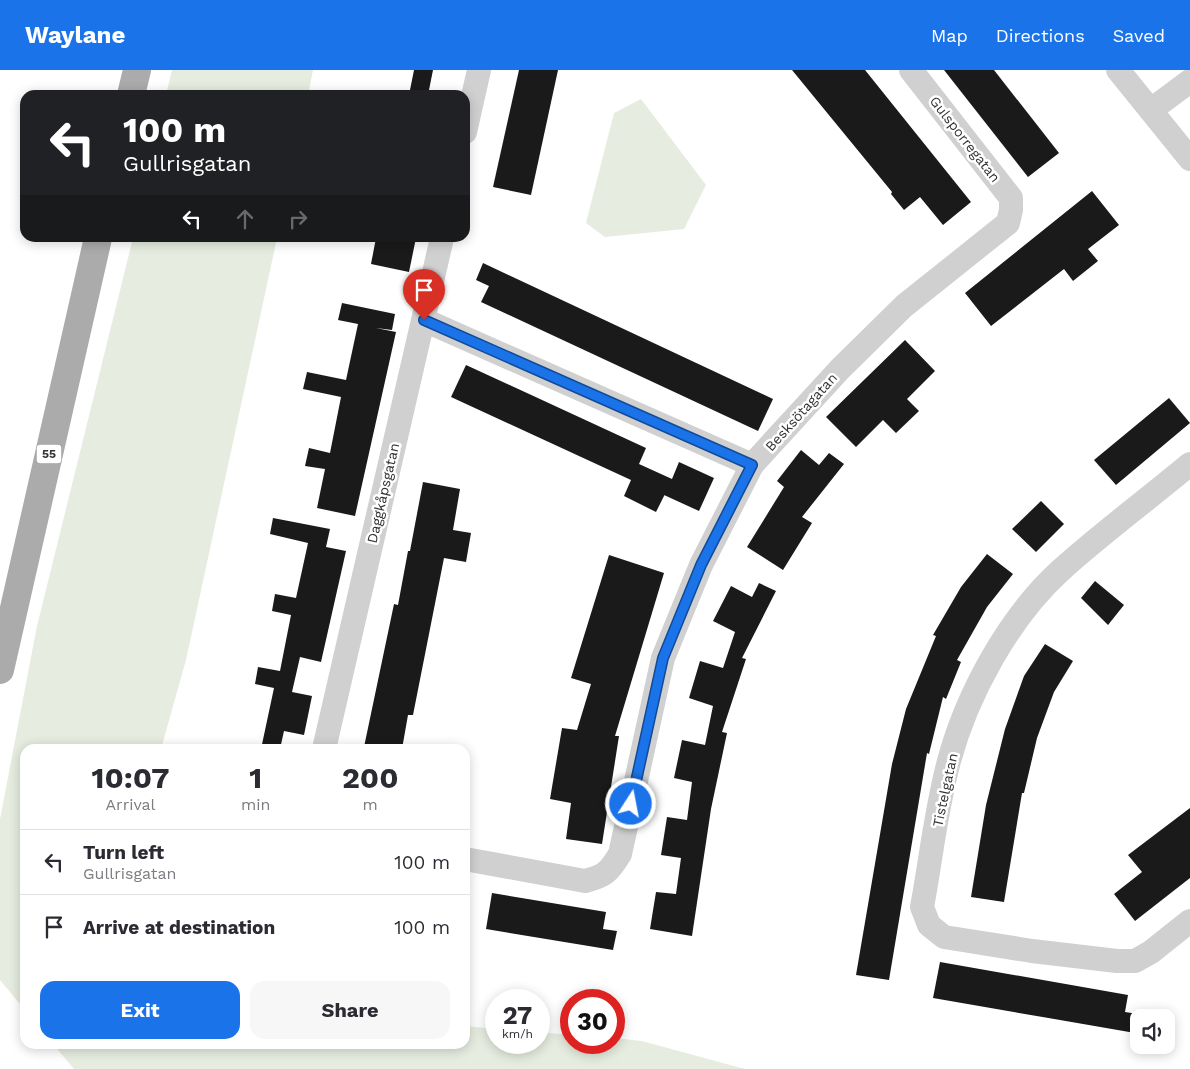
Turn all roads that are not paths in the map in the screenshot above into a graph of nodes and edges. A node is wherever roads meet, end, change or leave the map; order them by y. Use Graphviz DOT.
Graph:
graph roads {
  1 [pos="137,70"];
  2 [pos="479,70"];
  3 [pos="911,70"];
  4 [pos="1118,70"];
  5 [pos="1190,81"];
  6 [pos="132,90"];
  7 [pos="470,110"];
  8 [pos="1151,110"];
  9 [pos="1190,158"];
  10 [pos="1011,210"];
  11 [pos="97,242"];
  12 [pos="441,242"];
  13 [pos="424,320"];
  14 [pos="1190,464"];
  15 [pos="752,465"];
  16 [pos="0,670"];
  17 [pos="325,744"];
  18 [pos="470,860"];
  19 [pos="1190,921"];
  1 -- 6 [label="main road"];
  2 -- 7 [label="street"];
  3 -- 10 [label="street, Gulsporregatan"];
  4 -- 8 [label="street"];
  5 -- 8 [label="street"];
  8 -- 9 [label="street"];
  10 -- 15 [label="street, Besksötagatan"];
  11 -- 16 [label="main road, 55"];
  12 -- 13 [label="street, Daggkåpsgatan"];
  13 -- 15 [label="street"];
  13 -- 17 [label="street, Daggkåpsgatan"];
  14 -- 19 [label="street, Tistelgatan"];
  15 -- 18 [label="street, Besksötagatan"];
}
